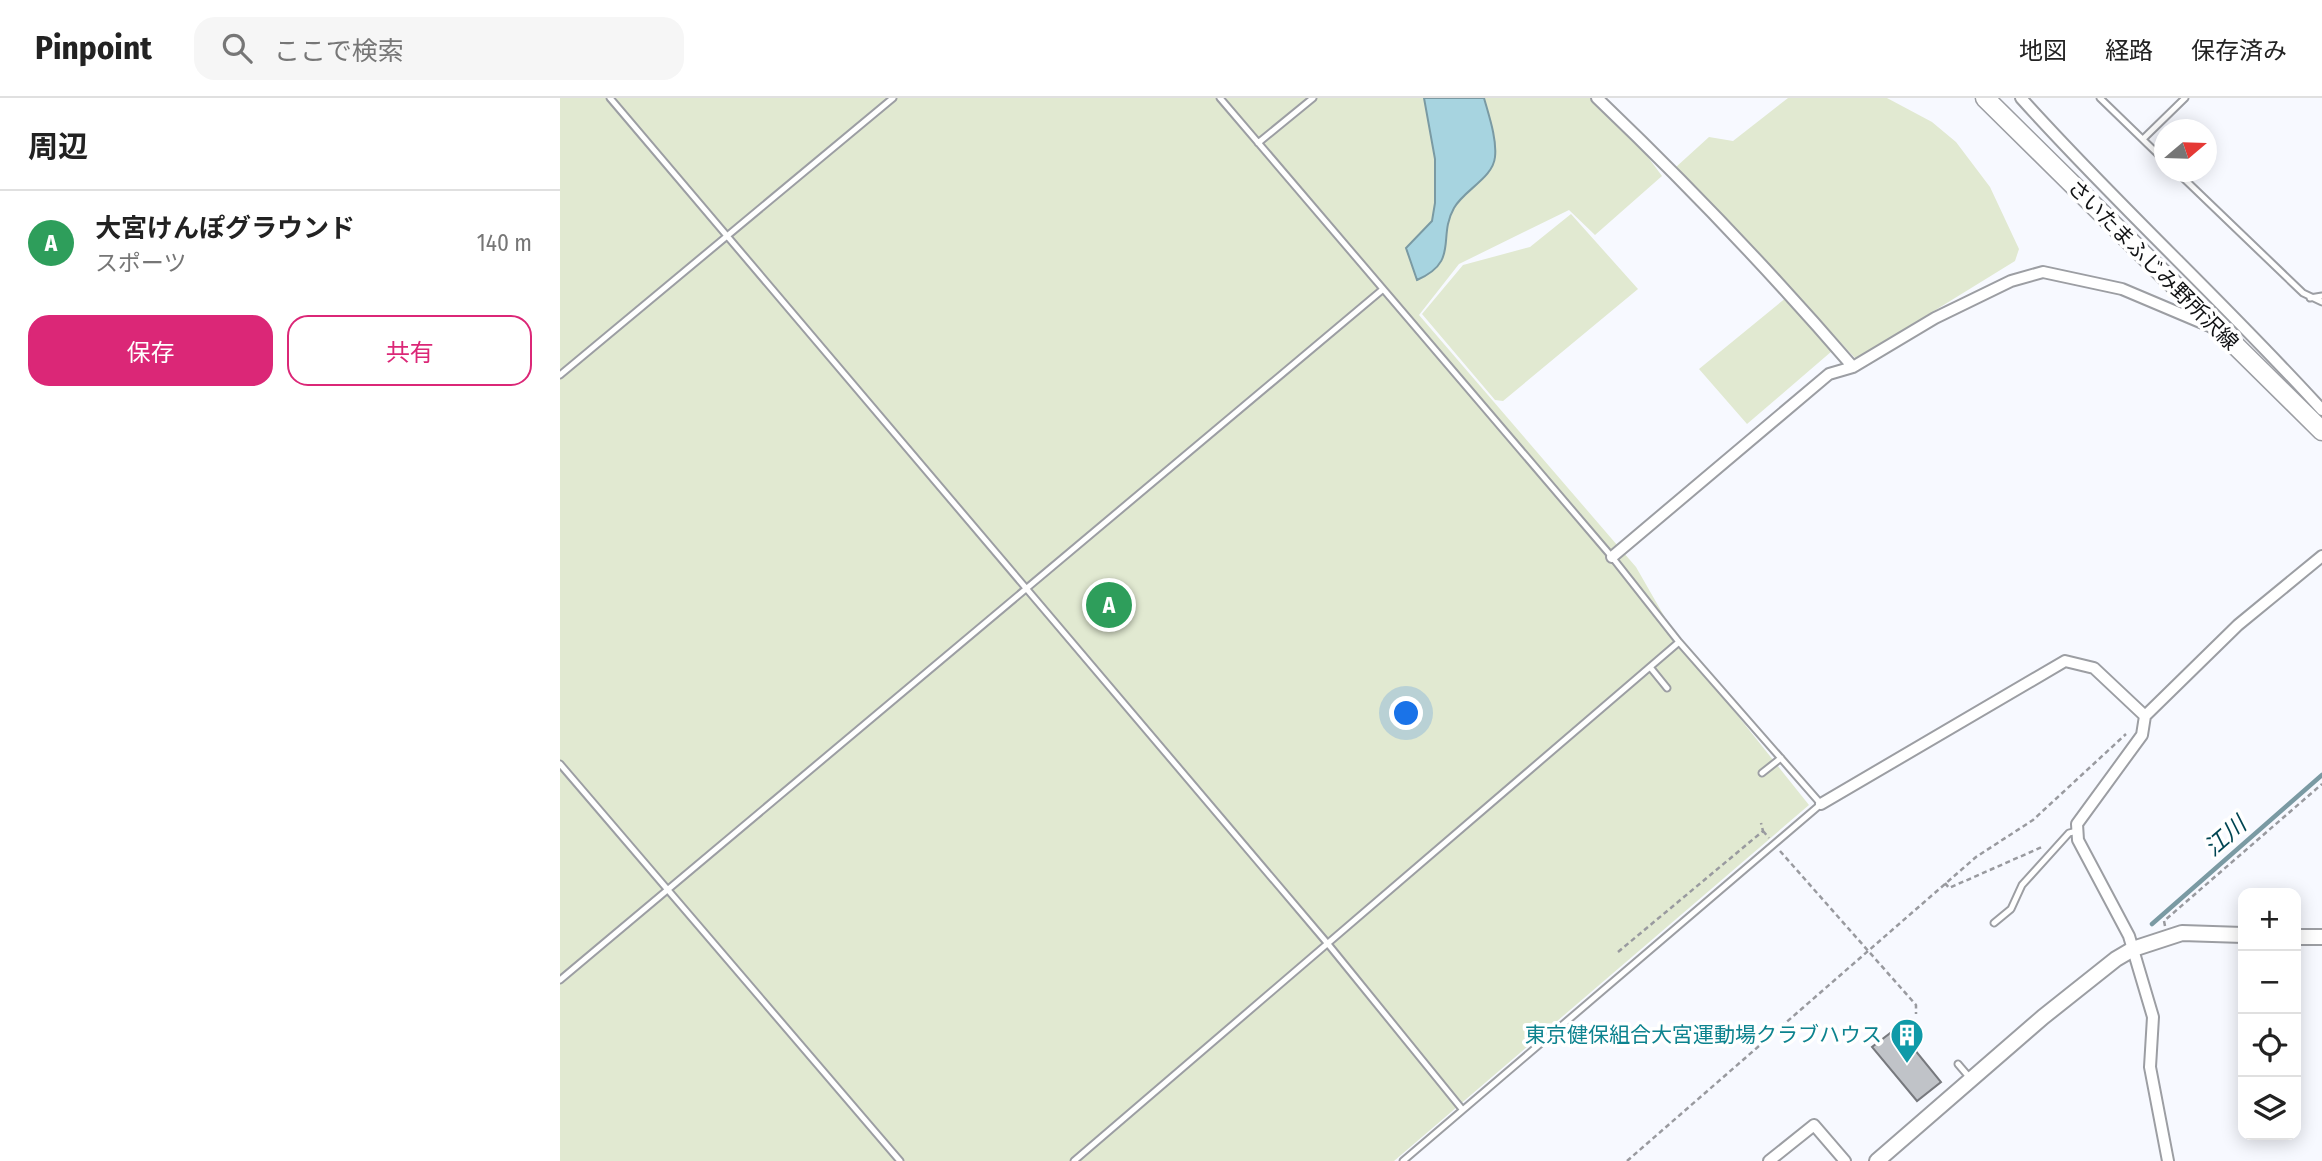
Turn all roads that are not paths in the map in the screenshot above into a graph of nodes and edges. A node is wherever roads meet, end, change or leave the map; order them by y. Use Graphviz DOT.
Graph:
graph roads {
  1 [pos="610,98"];
  2 [pos="893,98"];
  3 [pos="1220,98"];
  4 [pos="1313,98"];
  5 [pos="1597,98"];
  6 [pos="1985,98"];
  7 [pos="2021,98"];
  8 [pos="2100,98"];
  9 [pos="2185,98"];
  10 [pos="2143,139"];
  11 [pos="1258,143"];
  12 [pos="2154,150"];
  13 [pos="2188,182"];
  14 [pos="727,237"];
  15 [pos="1382,290"];
  16 [pos="2322,296"];
  17 [pos="2310,298"];
  18 [pos="2322,302"];
  19 [pos="2217,330"];
  20 [pos="1853,367"];
  21 [pos="560,375"];
  22 [pos="2322,410"];
  23 [pos="2322,431"];
  24 [pos="2322,555"];
  25 [pos="1612,557"];
  26 [pos="1027,591"];
  27 [pos="1679,642"];
  28 [pos="1650,667"];
  29 [pos="1667,688"];
  30 [pos="2145,716"];
  31 [pos="1780,758"];
  32 [pos="560,764"];
  33 [pos="1762,774"];
  34 [pos="1821,804"];
  35 [pos="2077,831"];
  36 [pos="666,890"];
  37 [pos="1994,923"];
  38 [pos="2238,935"];
  39 [pos="2301,937"];
  40 [pos="2322,937"];
  41 [pos="1328,944"];
  42 [pos="2133,949"];
  43 [pos="560,980"];
  44 [pos="1958,1064"];
  45 [pos="1972,1080"];
  46 [pos="1462,1109"];
  47 [pos="900,1161"];
  48 [pos="1074,1161"];
  49 [pos="1403,1161"];
  50 [pos="1769,1161"];
  51 [pos="1845,1161"];
  52 [pos="1877,1161"];
  53 [pos="2168,1161"];
  1 -- 14 [label="lane"];
  2 -- 14 [label="lane"];
  3 -- 11 [label="lane"];
  4 -- 11 [label="lane"];
  5 -- 20 [label="street"];
  6 -- 19 [label="main road, さいたまふじみ野所沢線"];
  7 -- 22 [label="street"];
  8 -- 10 [label="lane"];
  9 -- 10 [label="lane"];
  10 -- 12 [label="lane"];
  11 -- 15 [label="lane"];
  13 -- 17 [label="lane"];
  14 -- 21 [label="lane"];
  14 -- 26 [label="lane"];
  15 -- 25 [label="lane"];
  15 -- 26 [label="lane"];
  16 -- 17 [label="lane"];
  17 -- 18 [label="lane"];
  19 -- 20 [label="street"];
  19 -- 23 [label="main road, さいたまふじみ野所沢線"];
  20 -- 25 [label="street"];
  24 -- 30 [label="street"];
  25 -- 27 [label="lane"];
  26 -- 36 [label="lane"];
  26 -- 41 [label="lane"];
  27 -- 28 [label="lane"];
  27 -- 31 [label="lane"];
  28 -- 29 [label="lane"];
  28 -- 41 [label="lane"];
  30 -- 34 [label="street"];
  30 -- 35 [label="street"];
  31 -- 33 [label="lane"];
  31 -- 34 [label="lane"];
  32 -- 36 [label="lane"];
  34 -- 46 [label="lane"];
  35 -- 37 [label="lane"];
  35 -- 42 [label="street"];
  36 -- 43 [label="lane"];
  36 -- 47 [label="lane"];
  38 -- 42 [label="street"];
  39 -- 40 [label="street"];
  41 -- 46 [label="lane"];
  41 -- 48 [label="lane"];
  42 -- 45 [label="street"];
  42 -- 53 [label="street"];
  44 -- 45 [label="lane"];
  45 -- 52 [label="street"];
  46 -- 49 [label="lane"];
  50 -- 51 [label="street"];
}
